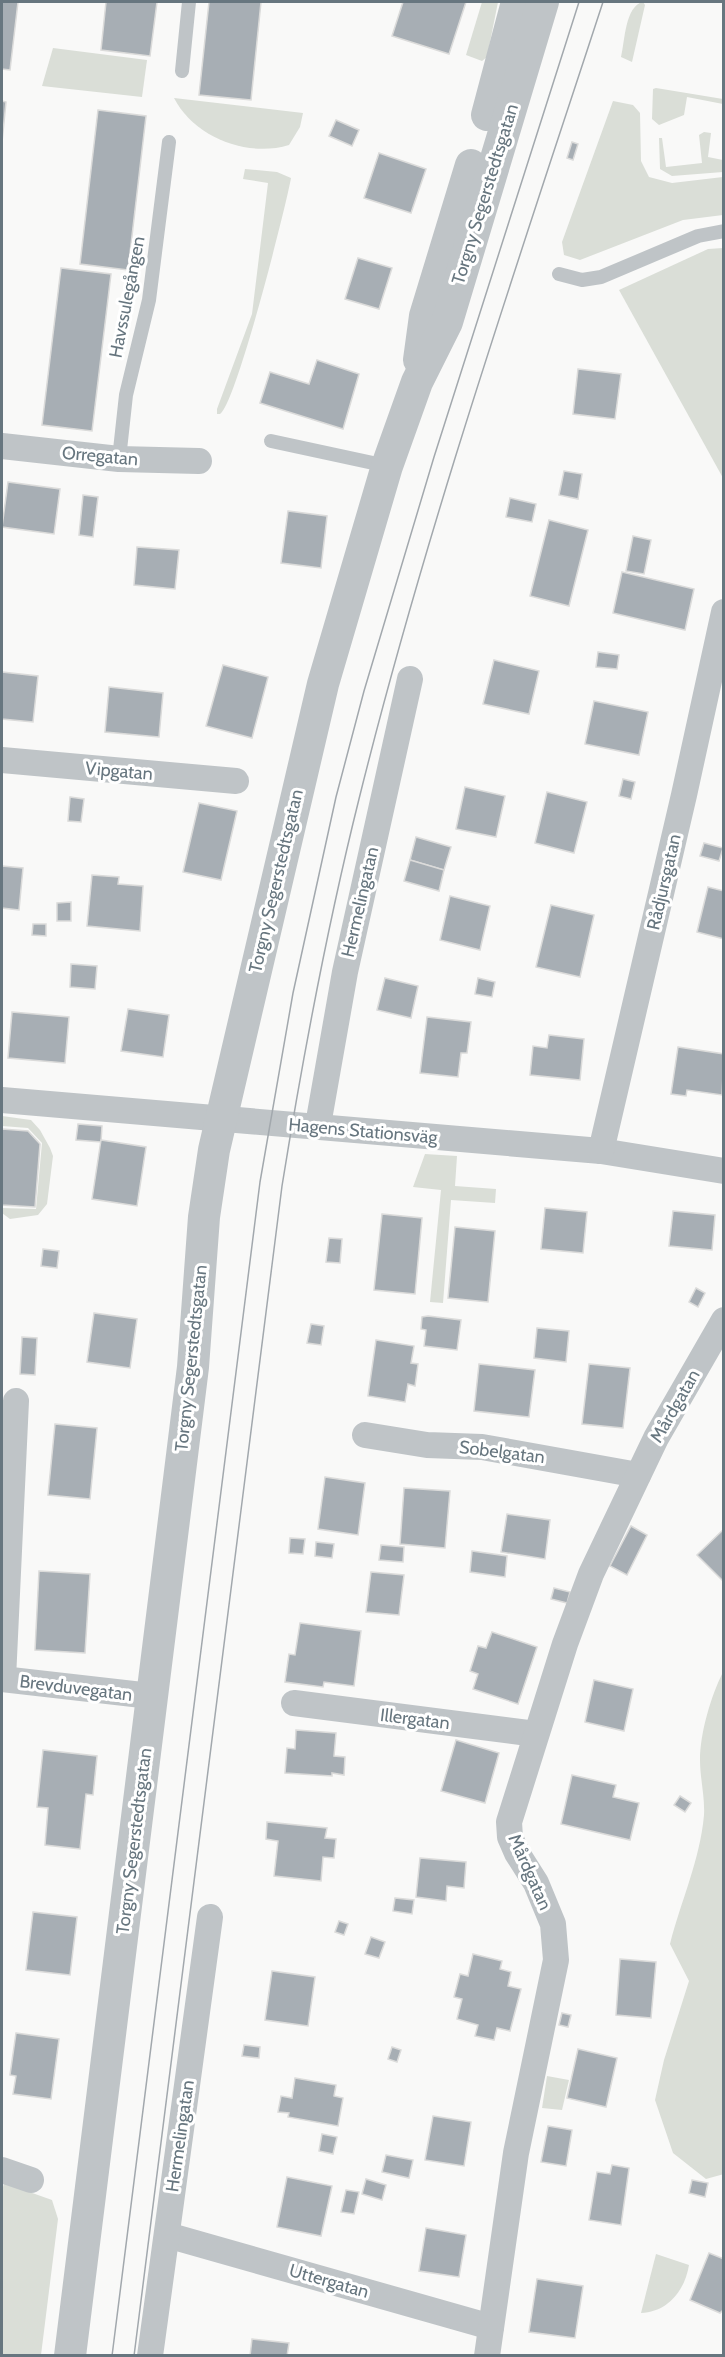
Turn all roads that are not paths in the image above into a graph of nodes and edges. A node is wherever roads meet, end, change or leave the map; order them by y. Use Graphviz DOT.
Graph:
graph roads {
  1 [pos="189,2"];
  2 [pos="517,2"];
  3 [pos="543,2"];
  4 [pos="182,71"];
  5 [pos="170,142"];
  6 [pos="723,231"];
  7 [pos="559,274"];
  8 [pos="417,382"];
  9 [pos="271,441"];
  10 [pos="2,447"];
  11 [pos="119,459"];
  12 [pos="199,461"];
  13 [pos="387,466"];
  14 [pos="723,612"];
  15 [pos="410,680"];
  16 [pos="2,760"];
  17 [pos="236,781"];
  18 [pos="2,1100"];
  19 [pos="221,1118"];
  20 [pos="318,1125"];
  21 [pos="601,1151"];
  22 [pos="723,1171"];
  23 [pos="723,1320"];
  24 [pos="16,1401"];
  25 [pos="365,1435"];
  26 [pos="638,1475"];
  27 [pos="2,1679"];
  28 [pos="151,1696"];
  29 [pos="294,1703"];
  30 [pos="536,1734"];
  31 [pos="210,1917"];
  32 [pos="2,2170"];
  33 [pos="31,2180"];
  34 [pos="167,2235"];
  35 [pos="492,2327"];
  36 [pos="70,2355"];
  37 [pos="150,2355"];
  38 [pos="487,2355"];
  1 -- 4 [label="lane"];
  2 -- 8 [label="street, Torgny Segerstedtsgatan"];
  3 -- 8 [label="street, Torgny Segerstedtsgatan"];
  5 -- 11 [label="lane, Havssulegången"];
  6 -- 7 [label="lane"];
  8 -- 13 [label="street, Torgny Segerstedtsgatan"];
  9 -- 13 [label="lane"];
  10 -- 11 [label="street, Orregatan"];
  11 -- 12 [label="street, Orregatan"];
  13 -- 19 [label="street, Torgny Segerstedtsgatan"];
  14 -- 21 [label="street, Rådjursgatan"];
  15 -- 20 [label="street, Hermelingatan"];
  16 -- 17 [label="street, Vipgatan"];
  18 -- 19 [label="street, Hagens Stationsväg"];
  19 -- 20 [label="street, Hagens Stationsväg"];
  19 -- 28 [label="street, Torgny Segerstedtsgatan"];
  20 -- 21 [label="street, Hagens Stationsväg"];
  21 -- 22 [label="street, Hagens Stationsväg"];
  23 -- 26 [label="street, Mårdgatan"];
  24 -- 27 [label="street"];
  25 -- 26 [label="street, Sobelgatan"];
  26 -- 30 [label="street, Mårdgatan"];
  27 -- 28 [label="street, Brevduvegatan"];
  28 -- 36 [label="street, Torgny Segerstedtsgatan"];
  29 -- 30 [label="street, Illergatan"];
  30 -- 35 [label="street, Mårdgatan"];
  31 -- 34 [label="street, Hermelingatan"];
  32 -- 33 [label="street"];
  34 -- 35 [label="street, Uttergatan"];
  34 -- 37 [label="street, Hermelingatan"];
  35 -- 38 [label="street, Mårdgatan"];
}
